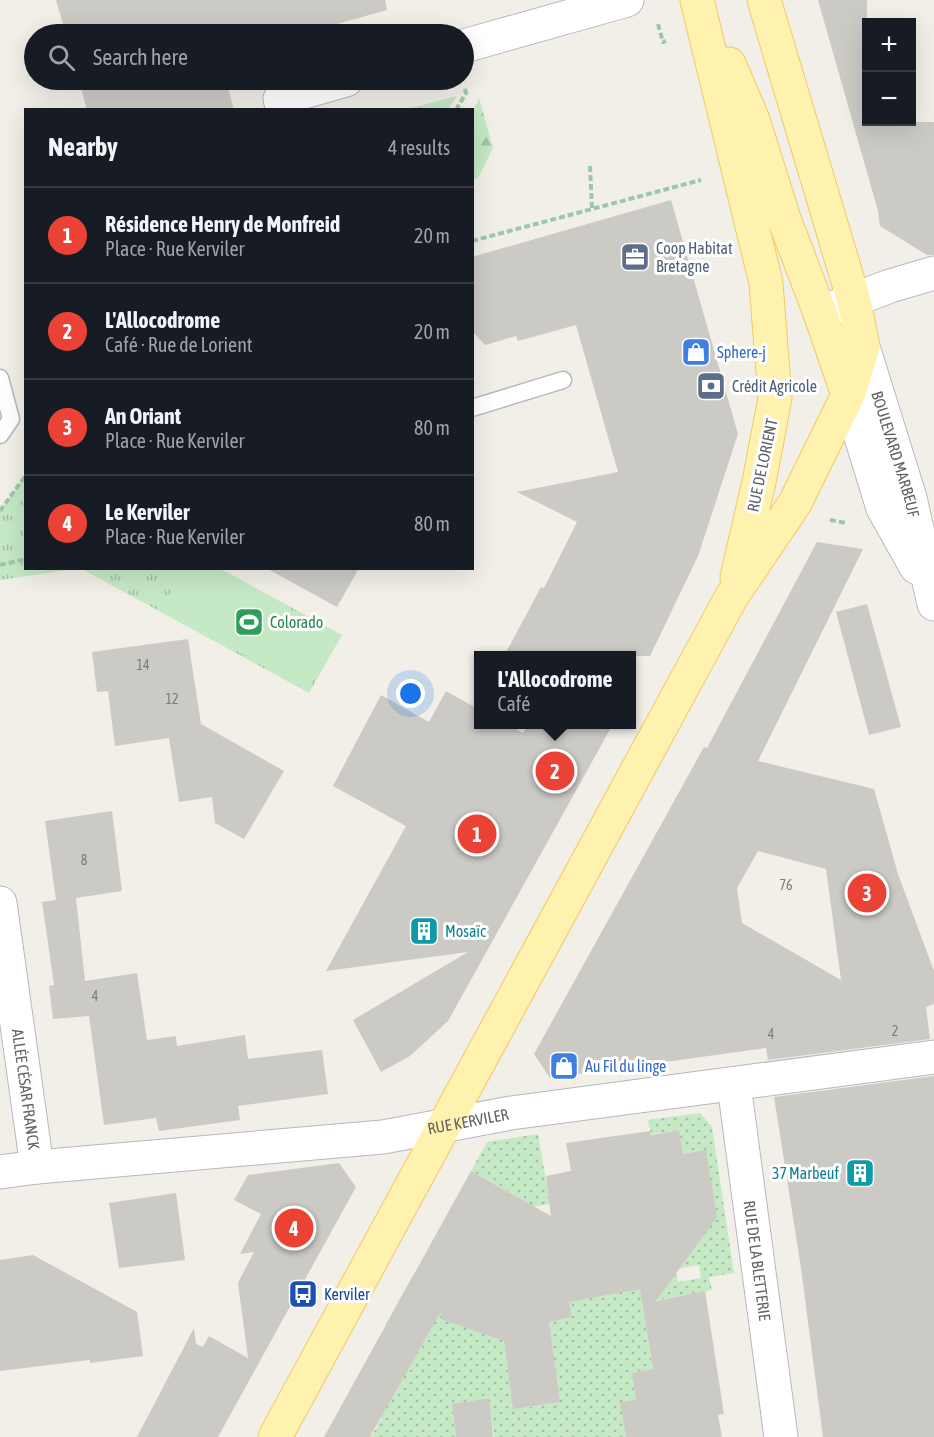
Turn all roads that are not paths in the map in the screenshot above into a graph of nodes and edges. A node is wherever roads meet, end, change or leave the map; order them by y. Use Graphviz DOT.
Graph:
graph roads {
  1 [pos="627,0"];
  2 [pos="700,0"];
  3 [pos="764,0"];
  4 [pos="474,43"];
  5 [pos="311,90"];
  6 [pos="282,108"];
  7 [pos="934,273"];
  8 [pos="854,301"];
  9 [pos="820,313"];
  10 [pos="863,347"];
  11 [pos="0,378"];
  12 [pos="563,380"];
  13 [pos="848,395"];
  14 [pos="474,407"];
  15 [pos="0,435"];
  16 [pos="732,596"];
  17 [pos="933,601"];
  18 [pos="0,903"];
  19 [pos="934,1057"];
  20 [pos="734,1085"];
  21 [pos="444,1124"];
  22 [pos="37,1167"];
  23 [pos="0,1172"];
  24 [pos="275,1437"];
  25 [pos="781,1437"];
  1 -- 4 [label="street"];
  2 -- 9 [label="main road, RUE DE LORIENT"];
  2 -- 16 [label="main road, RUE DE LORIENT"];
  3 -- 8 [label="main road, RUE DE LORIENT"];
  5 -- 6 [label="street"];
  7 -- 8 [label="street"];
  8 -- 9 [label="street"];
  8 -- 10 [label="main road, RUE DE LORIENT"];
  9 -- 13 [label="main road, RUE DE LORIENT"];
  10 -- 13 [label="main road, RUE DE LORIENT"];
  10 -- 17 [label="street, BOULEVARD MARBEUF"];
  11 -- 15 [label="lane"];
  12 -- 14 [label="lane"];
  13 -- 16 [label="main road, RUE DE LORIENT"];
  13 -- 17 [label="street, BOULEVARD MARBEUF"];
  16 -- 21 [label="main road"];
  18 -- 22 [label="street, ALLÉE CÉSAR FRANCK"];
  19 -- 20 [label="street, RUE KERVILER"];
  20 -- 21 [label="street, RUE KERVILER"];
  20 -- 25 [label="street, RUE DE LA BLETTERIE"];
  21 -- 22 [label="street, RUE KERVILER"];
  21 -- 24 [label="main road"];
  22 -- 23 [label="street, RUE KERVILER"];
}
